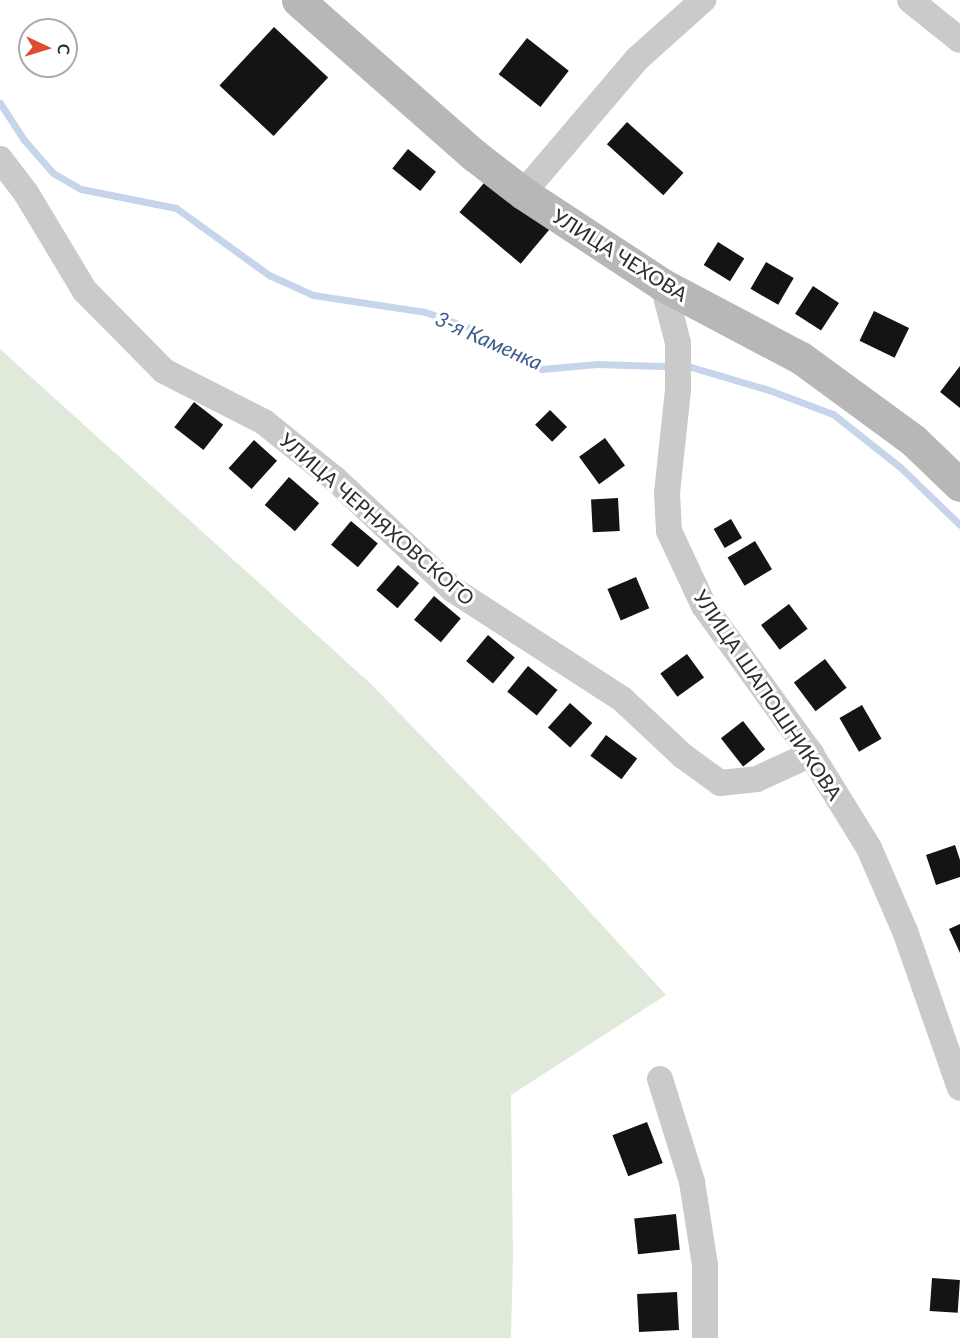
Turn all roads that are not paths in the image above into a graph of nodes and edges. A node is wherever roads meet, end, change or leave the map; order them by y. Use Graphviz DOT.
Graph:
graph roads {
  1 [pos="298,0"];
  2 [pos="703,0"];
  3 [pos="909,0"];
  4 [pos="960,40"];
  5 [pos="0,159"];
  6 [pos="523,193"];
  7 [pos="663,285"];
  8 [pos="960,485"];
  9 [pos="811,754"];
  10 [pos="660,1079"];
  11 [pos="960,1088"];
  12 [pos="705,1338"];
  1 -- 6 [label="street, УЛИЦА ЧЕХОВА"];
  2 -- 6 [label="street"];
  3 -- 4 [label="street"];
  5 -- 9 [label="street, УЛИЦА ЧЕРНЯХОВСКОГО"];
  6 -- 7 [label="street, УЛИЦА ЧЕХОВА"];
  7 -- 8 [label="street, УЛИЦА ЧЕХОВА"];
  7 -- 9 [label="street, УЛИЦА ШАПОШНИКОВА"];
  9 -- 11 [label="street, УЛИЦА ШАПОШНИКОВА"];
  10 -- 12 [label="street"];
}
